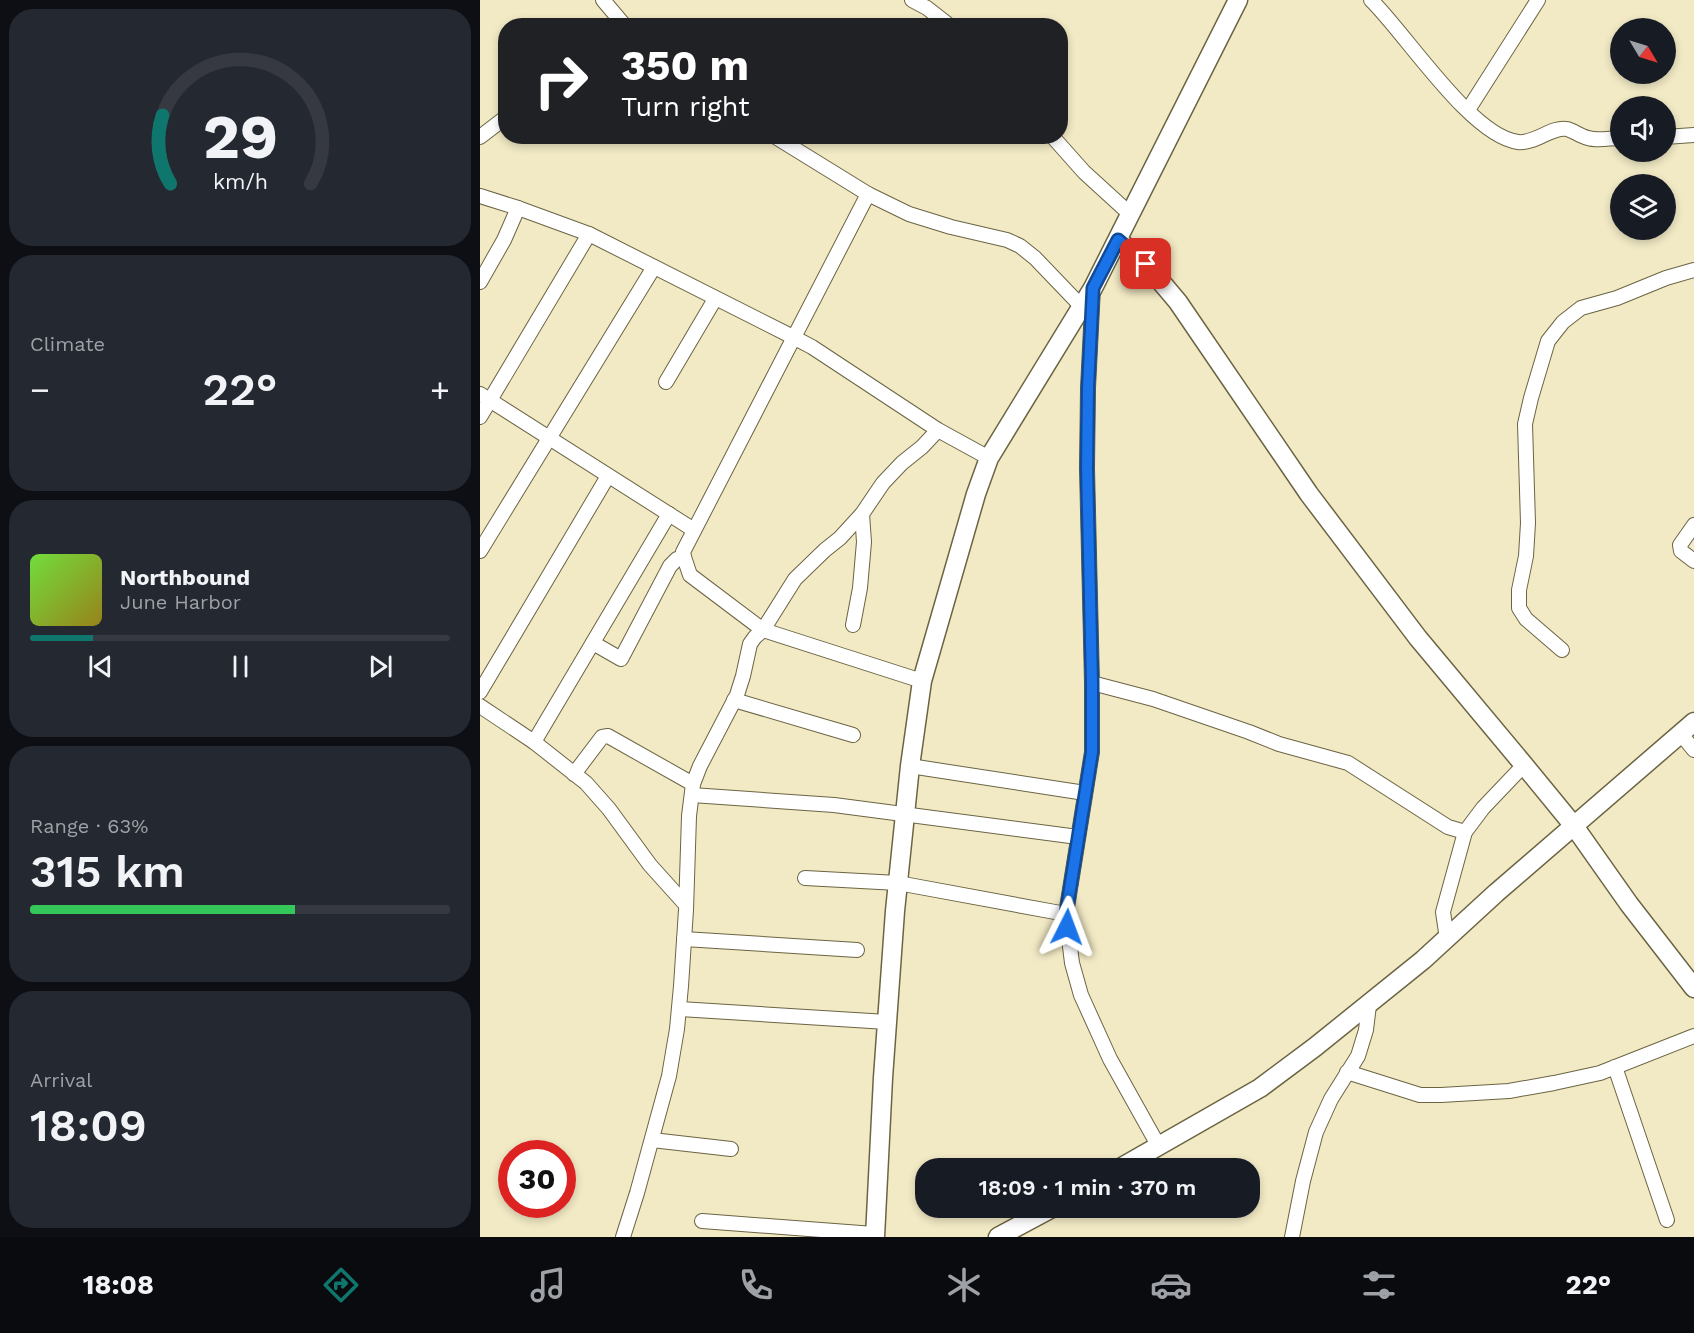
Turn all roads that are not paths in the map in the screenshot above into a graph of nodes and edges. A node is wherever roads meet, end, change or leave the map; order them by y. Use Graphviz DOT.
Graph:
graph roads {
  1 [pos="603,0"];
  2 [pos="912,0"];
  3 [pos="1238,0"];
  4 [pos="1371,0"];
  5 [pos="1538,0"];
  6 [pos="618,18"];
  7 [pos="940,18"];
  8 [pos="1468,110"];
  9 [pos="498,123"];
  10 [pos="1694,135"];
  11 [pos="1676,136"];
  12 [pos="480,137"];
  13 [pos="1610,138"];
  14 [pos="787,144"];
  15 [pos="1059,144"];
  16 [pos="868,194"];
  17 [pos="480,196"];
  18 [pos="518,208"];
  19 [pos="1130,214"];
  20 [pos="588,234"];
  21 [pos="1118,240"];
  22 [pos="654,267"];
  23 [pos="1694,270"];
  24 [pos="480,282"];
  25 [pos="1093,288"];
  26 [pos="715,299"];
  27 [pos="1082,307"];
  28 [pos="793,337"];
  29 [pos="666,382"];
  30 [pos="485,397"];
  31 [pos="480,417"];
  32 [pos="938,430"];
  33 [pos="549,438"];
  34 [pos="989,458"];
  35 [pos="608,476"];
  36 [pos="669,514"];
  37 [pos="862,514"];
  38 [pos="1694,525"];
  39 [pos="694,530"];
  40 [pos="480,551"];
  41 [pos="684,557"];
  42 [pos="1694,561"];
  43 [pos="854,625"];
  44 [pos="763,630"];
  45 [pos="593,643"];
  46 [pos="1562,650"];
  47 [pos="922,681"];
  48 [pos="1092,683"];
  49 [pos="480,692"];
  50 [pos="734,700"];
  51 [pos="480,706"];
  52 [pos="1687,728"];
  53 [pos="853,735"];
  54 [pos="534,742"];
  55 [pos="1694,750"];
  56 [pos="1524,765"];
  57 [pos="910,766"];
  58 [pos="574,774"];
  59 [pos="692,789"];
  60 [pos="1085,793"];
  61 [pos="905,814"];
  62 [pos="1574,826"];
  63 [pos="1466,832"];
  64 [pos="1078,837"];
  65 [pos="805,878"];
  66 [pos="898,882"];
  67 [pos="686,905"];
  68 [pos="1066,914"];
  69 [pos="684,939"];
  70 [pos="1447,939"];
  71 [pos="857,951"];
  72 [pos="1694,988"];
  73 [pos="1369,1005"];
  74 [pos="680,1008"];
  75 [pos="887,1022"];
  76 [pos="1694,1036"];
  77 [pos="1615,1067"];
  78 [pos="1347,1072"];
  79 [pos="652,1140"];
  80 [pos="1158,1145"];
  81 [pos="731,1149"];
  82 [pos="1137,1158"];
  83 [pos="1033,1218"];
  84 [pos="1667,1220"];
  85 [pos="702,1221"];
  86 [pos="875,1236"];
  87 [pos="623,1237"];
  88 [pos="998,1237"];
  89 [pos="1292,1237"];
  1 -- 6 [label="street"];
  2 -- 7 [label="street"];
  3 -- 19 [label="street"];
  4 -- 8 [label="street"];
  5 -- 8 [label="street"];
  8 -- 13 [label="street"];
  9 -- 12 [label="street"];
  10 -- 11 [label="street"];
  14 -- 16 [label="street"];
  15 -- 19 [label="street"];
  16 -- 27 [label="street"];
  16 -- 28 [label="street"];
  17 -- 18 [label="street"];
  18 -- 20 [label="street"];
  18 -- 24 [label="street"];
  19 -- 21 [label="street"];
  20 -- 22 [label="street"];
  20 -- 30 [label="street"];
  21 -- 25 [label="street"];
  21 -- 56 [label="street"];
  22 -- 26 [label="street"];
  22 -- 33 [label="street"];
  23 -- 46 [label="street"];
  25 -- 27 [label="street"];
  25 -- 48 [label="street"];
  26 -- 28 [label="street"];
  26 -- 29 [label="street"];
  27 -- 34 [label="street"];
  28 -- 32 [label="street"];
  28 -- 39 [label="street"];
  30 -- 31 [label="street"];
  30 -- 33 [label="street"];
  32 -- 34 [label="street"];
  32 -- 37 [label="street"];
  33 -- 35 [label="street"];
  33 -- 40 [label="street"];
  34 -- 47 [label="street"];
  35 -- 36 [label="street"];
  35 -- 49 [label="street"];
  36 -- 39 [label="street"];
  36 -- 45 [label="street"];
  37 -- 43 [label="street"];
  37 -- 44 [label="street"];
  38 -- 42 [label="street"];
  39 -- 41 [label="street"];
  41 -- 44 [label="street"];
  41 -- 45 [label="street"];
  44 -- 47 [label="street"];
  44 -- 50 [label="street"];
  45 -- 54 [label="street"];
  47 -- 57 [label="street"];
  48 -- 60 [label="street"];
  48 -- 63 [label="street"];
  50 -- 53 [label="street"];
  50 -- 59 [label="street"];
  51 -- 54 [label="street"];
  52 -- 55 [label="street"];
  52 -- 62 [label="street"];
  54 -- 58 [label="street"];
  56 -- 62 [label="street"];
  56 -- 63 [label="street"];
  57 -- 60 [label="street"];
  57 -- 61 [label="street"];
  58 -- 59 [label="street"];
  58 -- 67 [label="street"];
  59 -- 61 [label="street"];
  59 -- 67 [label="street"];
  60 -- 64 [label="street"];
  61 -- 64 [label="street"];
  61 -- 66 [label="street"];
  62 -- 70 [label="street"];
  62 -- 72 [label="street"];
  63 -- 70 [label="street"];
  64 -- 68 [label="street"];
  65 -- 66 [label="street"];
  66 -- 68 [label="street"];
  66 -- 75 [label="street"];
  67 -- 69 [label="street"];
  68 -- 80 [label="street"];
  69 -- 71 [label="street"];
  69 -- 74 [label="street"];
  70 -- 73 [label="street"];
  73 -- 78 [label="street"];
  73 -- 80 [label="street"];
  74 -- 75 [label="street"];
  74 -- 79 [label="street"];
  75 -- 86 [label="street"];
  76 -- 77 [label="street"];
  77 -- 78 [label="street"];
  77 -- 84 [label="street"];
  78 -- 89 [label="street"];
  79 -- 81 [label="street"];
  79 -- 87 [label="street"];
  80 -- 82 [label="street"];
  83 -- 88 [label="street"];
  85 -- 86 [label="street"];
}
